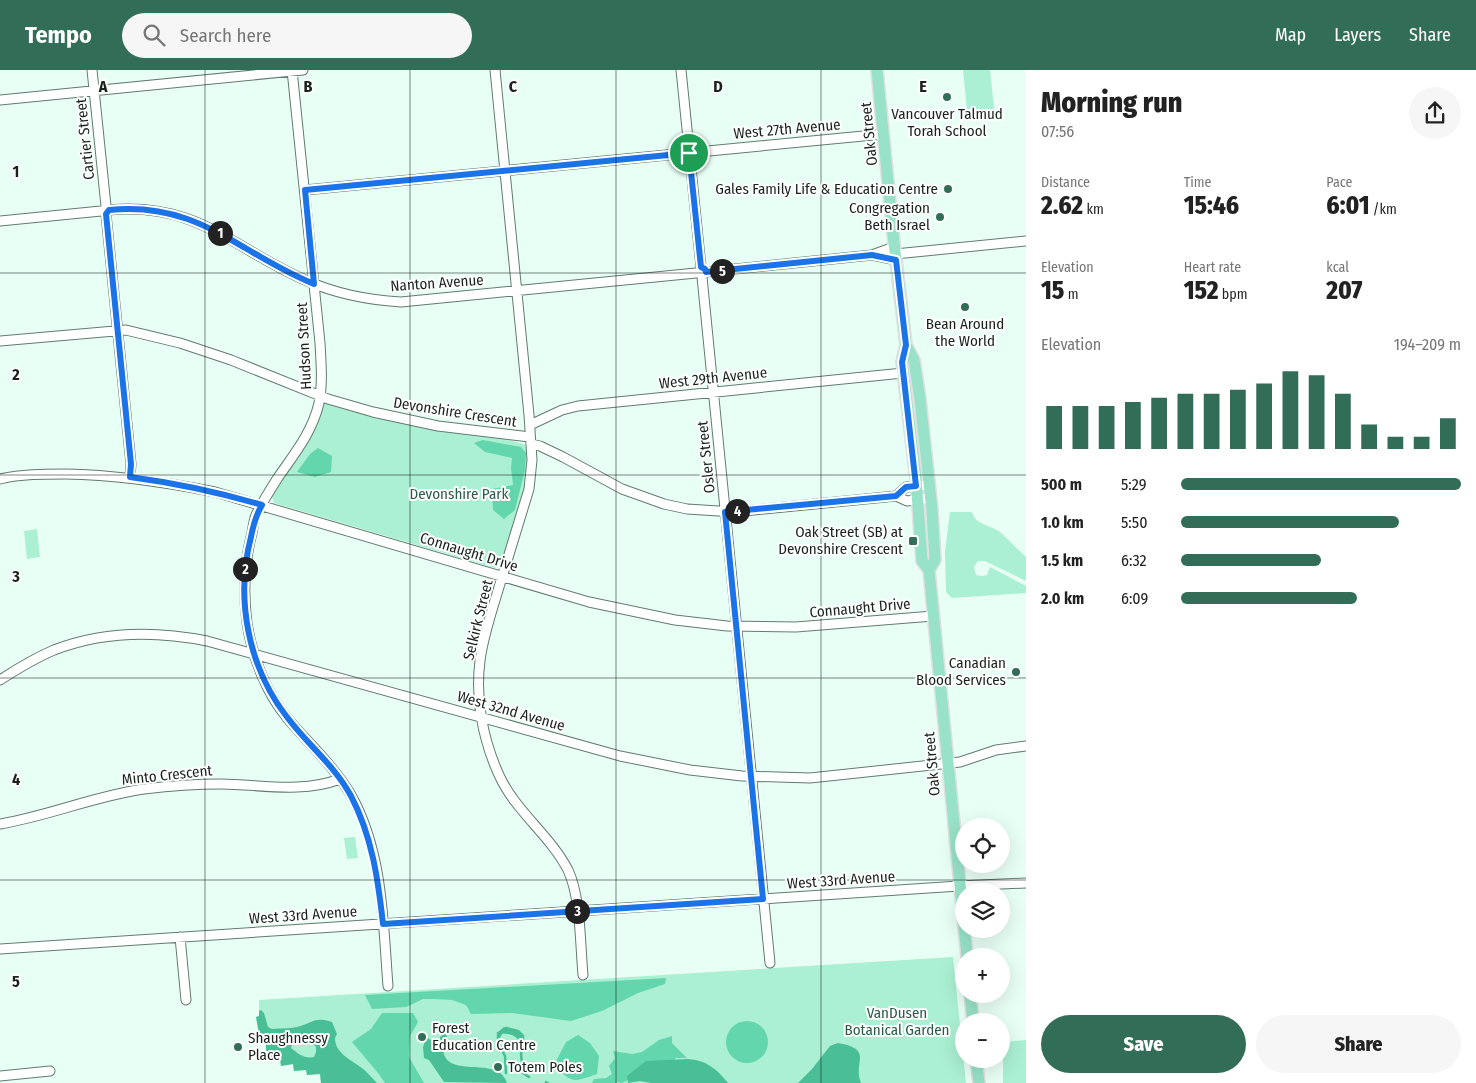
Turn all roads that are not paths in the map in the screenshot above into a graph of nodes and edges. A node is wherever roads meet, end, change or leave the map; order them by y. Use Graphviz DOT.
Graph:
graph roads {
  1 [pos="92,70"];
  2 [pos="302,70"];
  3 [pos="495,70"];
  4 [pos="681,70"];
  5 [pos="878,70"];
  6 [pos="292,71"];
  7 [pos="94,90"];
  8 [pos="0,100"];
  9 [pos="884,134"];
  10 [pos="689,153"];
  11 [pos="505,171"];
  12 [pos="305,190"];
  13 [pos="106,210"];
  14 [pos="0,221"];
  15 [pos="1026,241"];
  16 [pos="895,253"];
  17 [pos="701,272"];
  18 [pos="314,284"];
  19 [pos="517,291"];
  20 [pos="118,330"];
  21 [pos="0,342"];
  22 [pos="906,345"];
  23 [pos="904,374"];
  24 [pos="713,392"];
  25 [pos="320,396"];
  26 [pos="530,425"];
  27 [pos="531,440"];
  28 [pos="130,477"];
  29 [pos="0,478"];
  30 [pos="930,485"];
  31 [pos="916,486"];
  32 [pos="896,496"];
  33 [pos="931,498"];
  34 [pos="917,500"];
  35 [pos="262,505"];
  36 [pos="725,512"];
  37 [pos="929,570"];
  38 [pos="502,576"];
  39 [pos="933,616"];
  40 [pos="736,626"];
  41 [pos="254,654"];
  42 [pos="0,680"];
  43 [pos="482,718"];
  44 [pos="1026,746"];
  45 [pos="947,764"];
  46 [pos="751,776"];
  47 [pos="340,779"];
  48 [pos="0,824"];
  49 [pos="959,883"];
  50 [pos="1026,883"];
  51 [pos="1010,884"];
  52 [pos="955,886"];
  53 [pos="763,899"];
  54 [pos="577,911"];
  55 [pos="383,924"];
  56 [pos="180,937"];
  57 [pos="0,949"];
  58 [pos="770,963"];
  59 [pos="583,975"];
  60 [pos="388,986"];
  61 [pos="186,1000"];
  62 [pos="977,1068"];
  63 [pos="50,1071"];
  64 [pos="0,1076"];
  65 [pos="979,1083"];
  1 -- 7 [label="street, Cartier Street"];
  2 -- 6 [label="street"];
  3 -- 11 [label="street, Selkirk Street"];
  4 -- 10 [label="street, Osler Street"];
  5 -- 9 [label="main road, Oak Street"];
  6 -- 7 [label="street"];
  6 -- 12 [label="street, Hudson Street"];
  7 -- 8 [label="street"];
  7 -- 13 [label="street, Cartier Street"];
  9 -- 10 [label="street, West 27th Avenue"];
  9 -- 16 [label="main road, Oak Street"];
  10 -- 11 [label="street, West 27th Avenue"];
  10 -- 17 [label="street, Osler Street"];
  11 -- 12 [label="street, West 27th Avenue"];
  11 -- 19 [label="street, Selkirk Street"];
  12 -- 18 [label="street, Hudson Street"];
  13 -- 14 [label="street, Nanton Avenue"];
  13 -- 18 [label="street, Nanton Avenue"];
  13 -- 20 [label="street, Cartier Street"];
  15 -- 16 [label="street, Nanton Avenue"];
  16 -- 17 [label="street, Nanton Avenue"];
  16 -- 22 [label="main road, Oak Street"];
  17 -- 19 [label="street, Nanton Avenue"];
  17 -- 24 [label="street, Osler Street"];
  18 -- 19 [label="street, Nanton Avenue"];
  18 -- 25 [label="street, Hudson Street"];
  19 -- 26 [label="street, Selkirk Street"];
  20 -- 21 [label="street, Devonshire Crescent"];
  20 -- 25 [label="street, Devonshire Crescent"];
  20 -- 28 [label="street, Cartier Street"];
  22 -- 23 [label="main road, Oak Street"];
  22 -- 30 [label="main road, Oak Street"];
  23 -- 24 [label="street, West 29th Avenue"];
  23 -- 31 [label="main road, Oak Street"];
  24 -- 26 [label="street, West 29th Avenue"];
  24 -- 36 [label="street, Osler Street"];
  25 -- 27 [label="street, Devonshire Crescent"];
  25 -- 35 [label="street, Hudson Street"];
  26 -- 27 [label="street, Selkirk Street"];
  27 -- 36 [label="street, Devonshire Crescent"];
  27 -- 38 [label="street, Selkirk Street"];
  28 -- 29 [label="street, Connaught Drive"];
  28 -- 35 [label="street, Connaught Drive"];
  30 -- 31 [label="street, Devonshire Crescent"];
  30 -- 33 [label="main road, Oak Street"];
  31 -- 32 [label="street, Devonshire Crescent"];
  31 -- 34 [label="main road, Oak Street"];
  32 -- 34 [label="street, Devonshire Crescent"];
  32 -- 36 [label="street, Devonshire Crescent"];
  33 -- 34 [label="street, Devonshire Crescent"];
  33 -- 37 [label="main road, Oak Street"];
  34 -- 37 [label="main road, Oak Street"];
  35 -- 38 [label="street, Connaught Drive"];
  35 -- 41 [label="street, Hudson Street"];
  36 -- 40 [label="street, Osler Street"];
  37 -- 39 [label="main road, Oak Street"];
  38 -- 40 [label="street, Connaught Drive"];
  38 -- 43 [label="street, Selkirk Street"];
  39 -- 40 [label="street, Connaught Drive"];
  39 -- 45 [label="main road, Oak Street"];
  40 -- 46 [label="street, Osler Street"];
  41 -- 42 [label="street, West 32nd Avenue"];
  41 -- 43 [label="street, West 32nd Avenue"];
  41 -- 47 [label="street, Hudson Street"];
  43 -- 46 [label="street, West 32nd Avenue"];
  43 -- 54 [label="street, Selkirk Street"];
  44 -- 45 [label="street, West 32nd Avenue"];
  45 -- 46 [label="street, West 32nd Avenue"];
  45 -- 49 [label="main road, Oak Street"];
  46 -- 53 [label="street, Osler Street"];
  47 -- 48 [label="street, Minto Crescent"];
  47 -- 55 [label="street, Hudson Street"];
  50 -- 51 [label="street, West 33rd Avenue"];
  52 -- 53 [label="street, West 33rd Avenue"];
  53 -- 54 [label="street, West 33rd Avenue"];
  53 -- 58 [label="street, Osler Street"];
  54 -- 55 [label="street, West 33rd Avenue"];
  54 -- 59 [label="street, Selkirk Street"];
  55 -- 56 [label="street, West 33rd Avenue"];
  55 -- 60 [label="street, Hudson Street"];
  56 -- 57 [label="street, West 33rd Avenue"];
  56 -- 61 [label="street"];
  62 -- 65 [label="main road"];
  63 -- 64 [label="street"];
}
